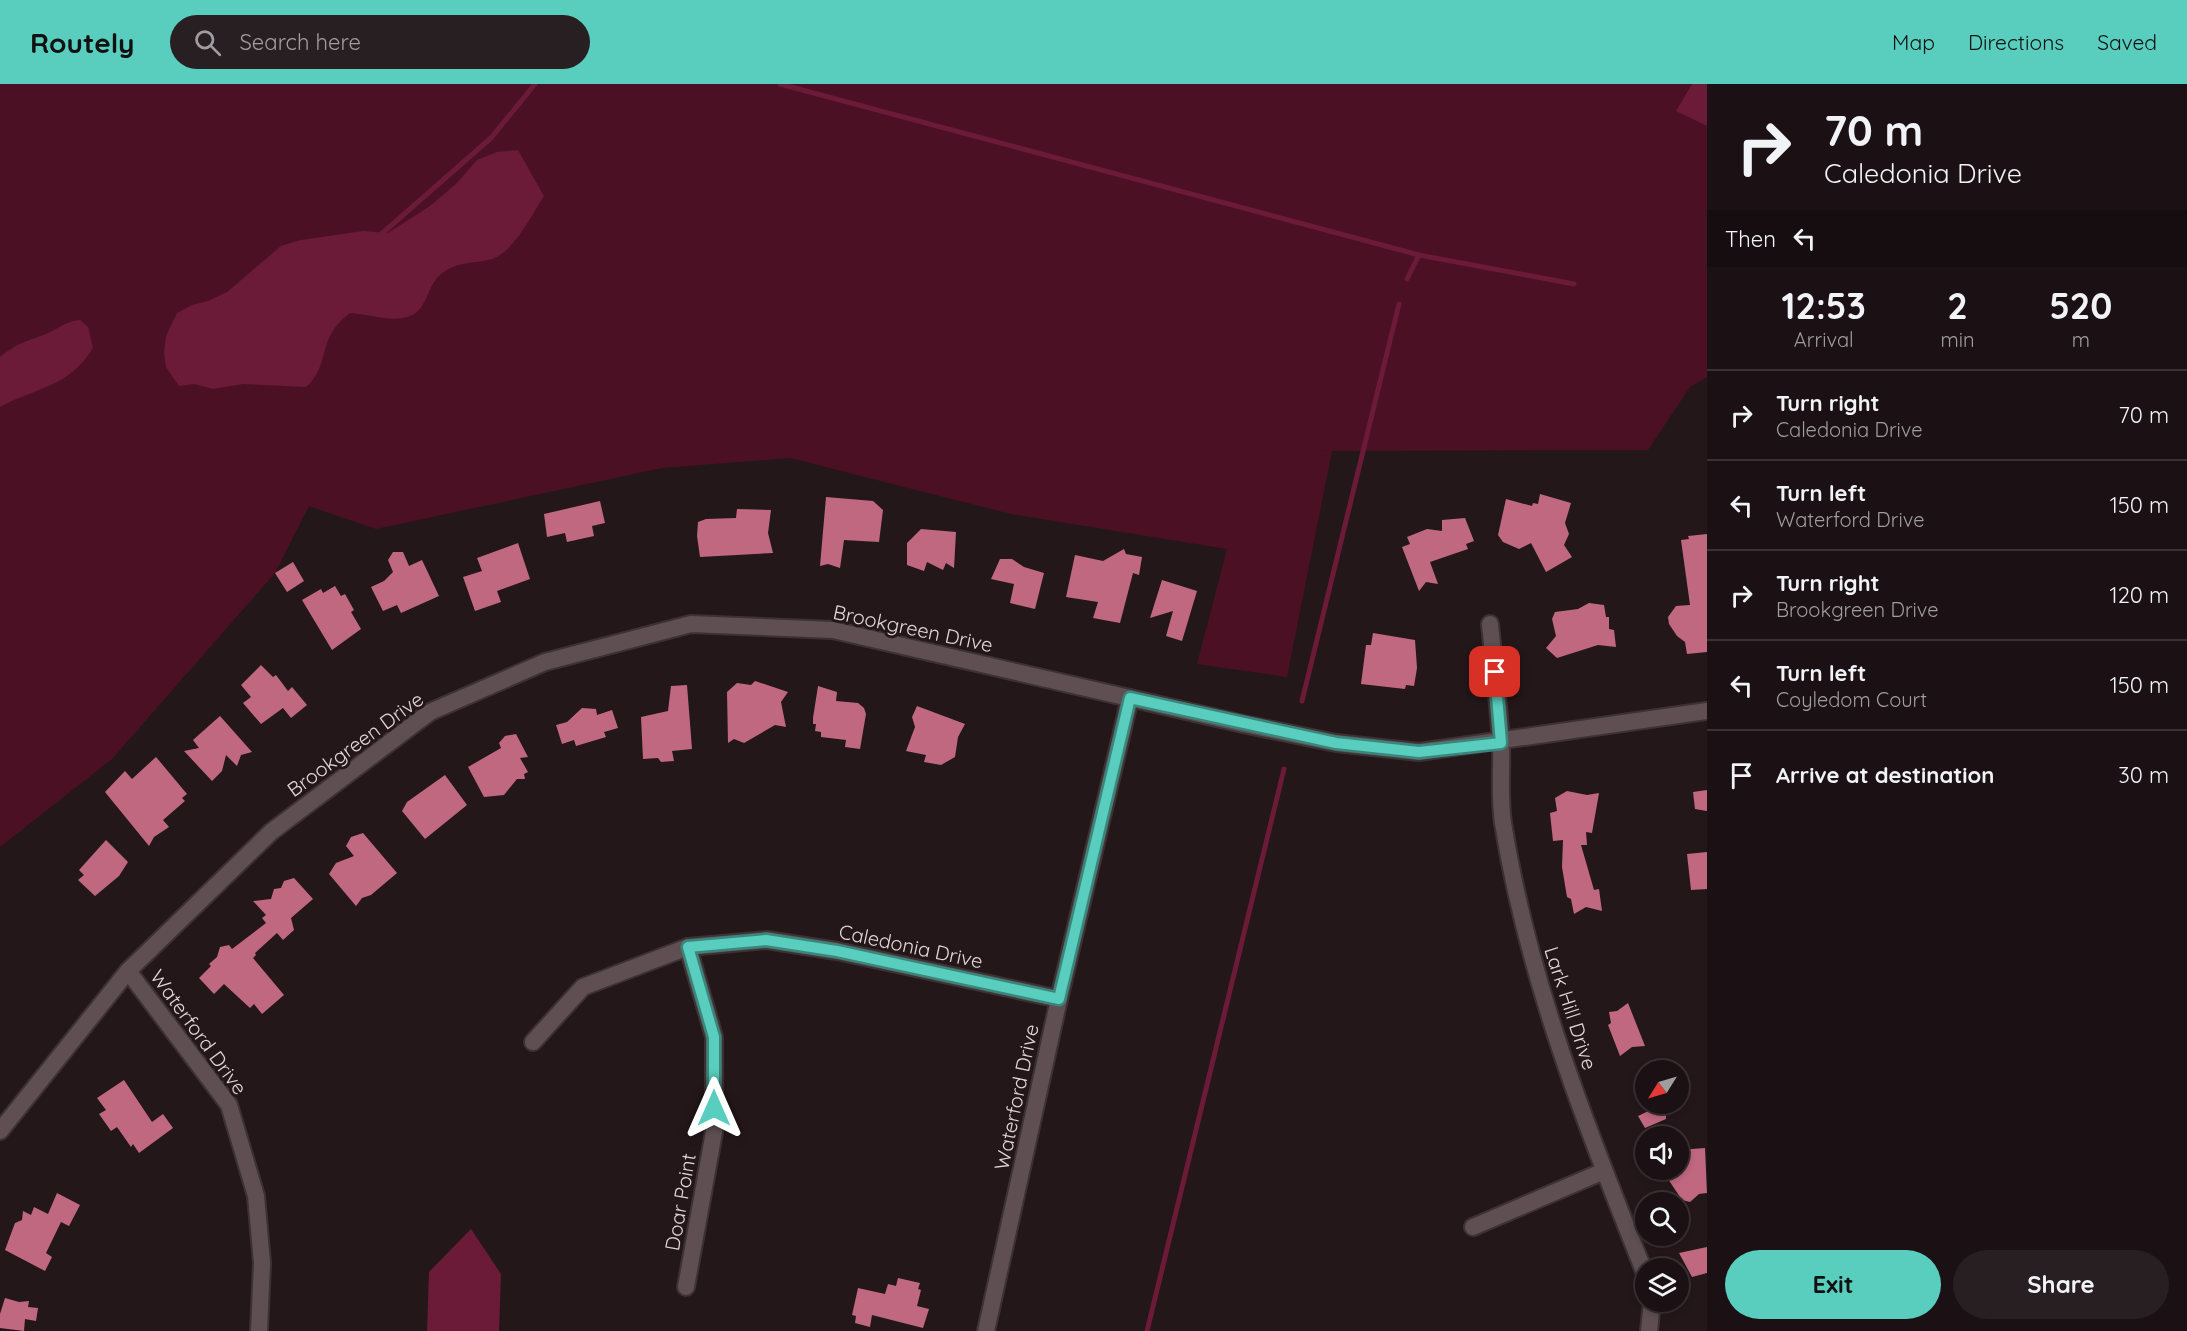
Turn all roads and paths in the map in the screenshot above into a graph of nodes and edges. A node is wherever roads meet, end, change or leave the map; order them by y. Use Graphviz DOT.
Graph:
graph roads {
  1 [pos="1490,624"];
  2 [pos="1130,698"];
  3 [pos="1707,711"];
  4 [pos="1501,743"];
  5 [pos="688,947"];
  6 [pos="128,971"];
  7 [pos="1059,999"];
  8 [pos="533,1042"];
  9 [pos="3,1120"];
  10 [pos="1604,1171"];
  11 [pos="1473,1227"];
  12 [pos="1639,1258"];
  13 [pos="686,1287"];
  14 [pos="1651,1312"];
  15 [pos="259,1331"];
  16 [pos="986,1331"];
  17 [pos="1649,1331"];
  1 -- 4 [label="street, Lark Hill Drive"];
  2 -- 4 [label="street, Brookgreen Drive"];
  2 -- 6 [label="street, Brookgreen Drive"];
  2 -- 7 [label="street, Waterford Drive"];
  3 -- 4 [label="street, Brookgreen Drive"];
  4 -- 10 [label="street, Lark Hill Drive"];
  5 -- 7 [label="street, Caledonia Drive"];
  5 -- 8 [label="street, Caledonia Drive"];
  5 -- 13 [label="street, Doar Point"];
  6 -- 9 [label="street, Brookgreen Drive"];
  6 -- 15 [label="street, Waterford Drive"];
  7 -- 16 [label="street, Waterford Drive"];
  10 -- 11 [label="street"];
  10 -- 12 [label="street, Lark Hill Drive"];
  14 -- 17 [label="street"];
}
